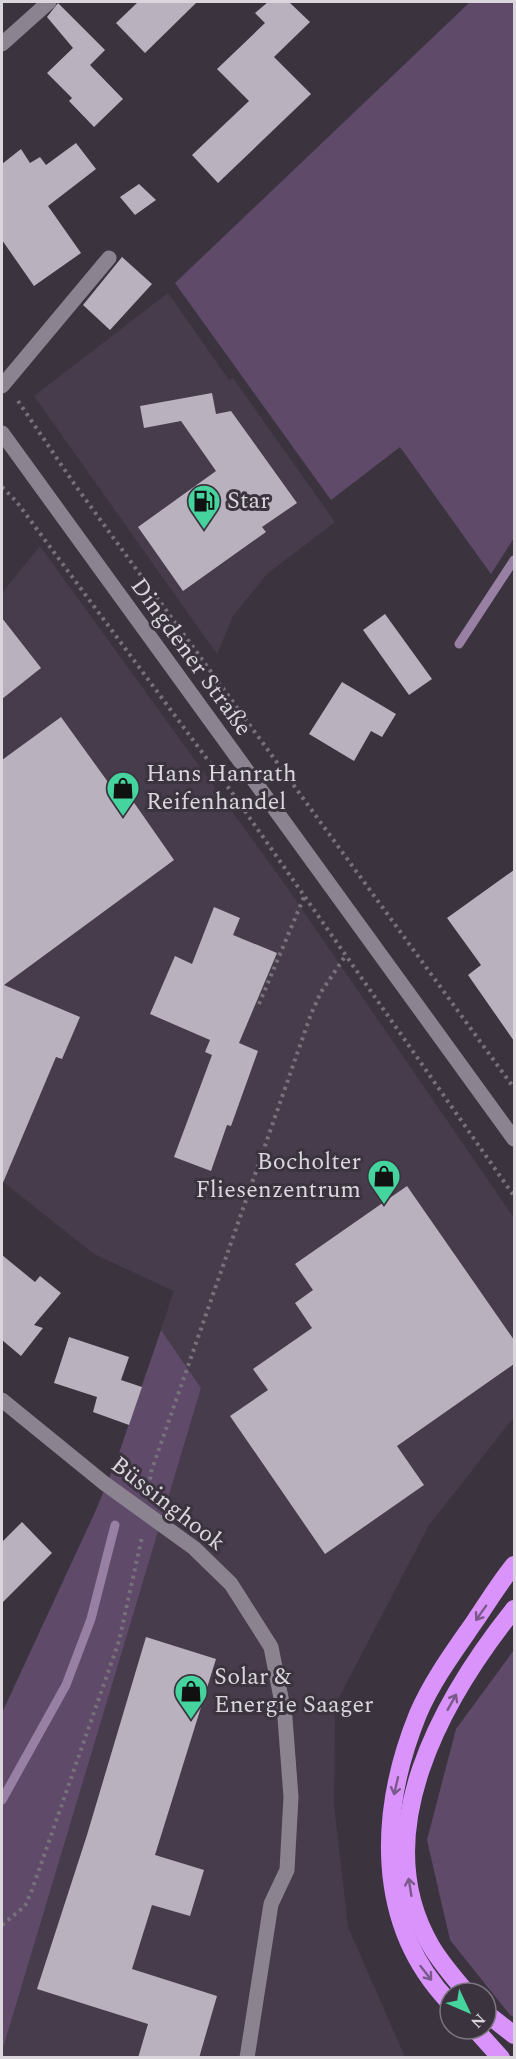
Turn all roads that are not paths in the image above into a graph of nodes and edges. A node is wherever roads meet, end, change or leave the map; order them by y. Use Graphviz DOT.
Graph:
graph roads {
  1 [pos="49,2"];
  2 [pos="2,44"];
  3 [pos="108,258"];
  4 [pos="3,384"];
  5 [pos="2,434"];
  6 [pos="514,1139"];
  7 [pos="2,1400"];
  8 [pos="514,1565"];
  9 [pos="514,1609"];
  10 [pos="458,1981"];
  11 [pos="438,1988"];
  12 [pos="498,2022"];
  13 [pos="514,2035"];
  14 [pos="486,2041"];
  15 [pos="247,2058"];
  16 [pos="501,2058"];
  1 -- 2 [label="main road"];
  3 -- 4 [label="main road"];
  5 -- 6 [label="main road, Dingdener Straße"];
  7 -- 15 [label="main road, Büssinghook"];
  8 -- 11 [label="highway, one-way"];
  10 -- 9 [label="highway, one-way"];
  12 -- 13 [label="highway"];
  14 -- 16 [label="highway"];
}
